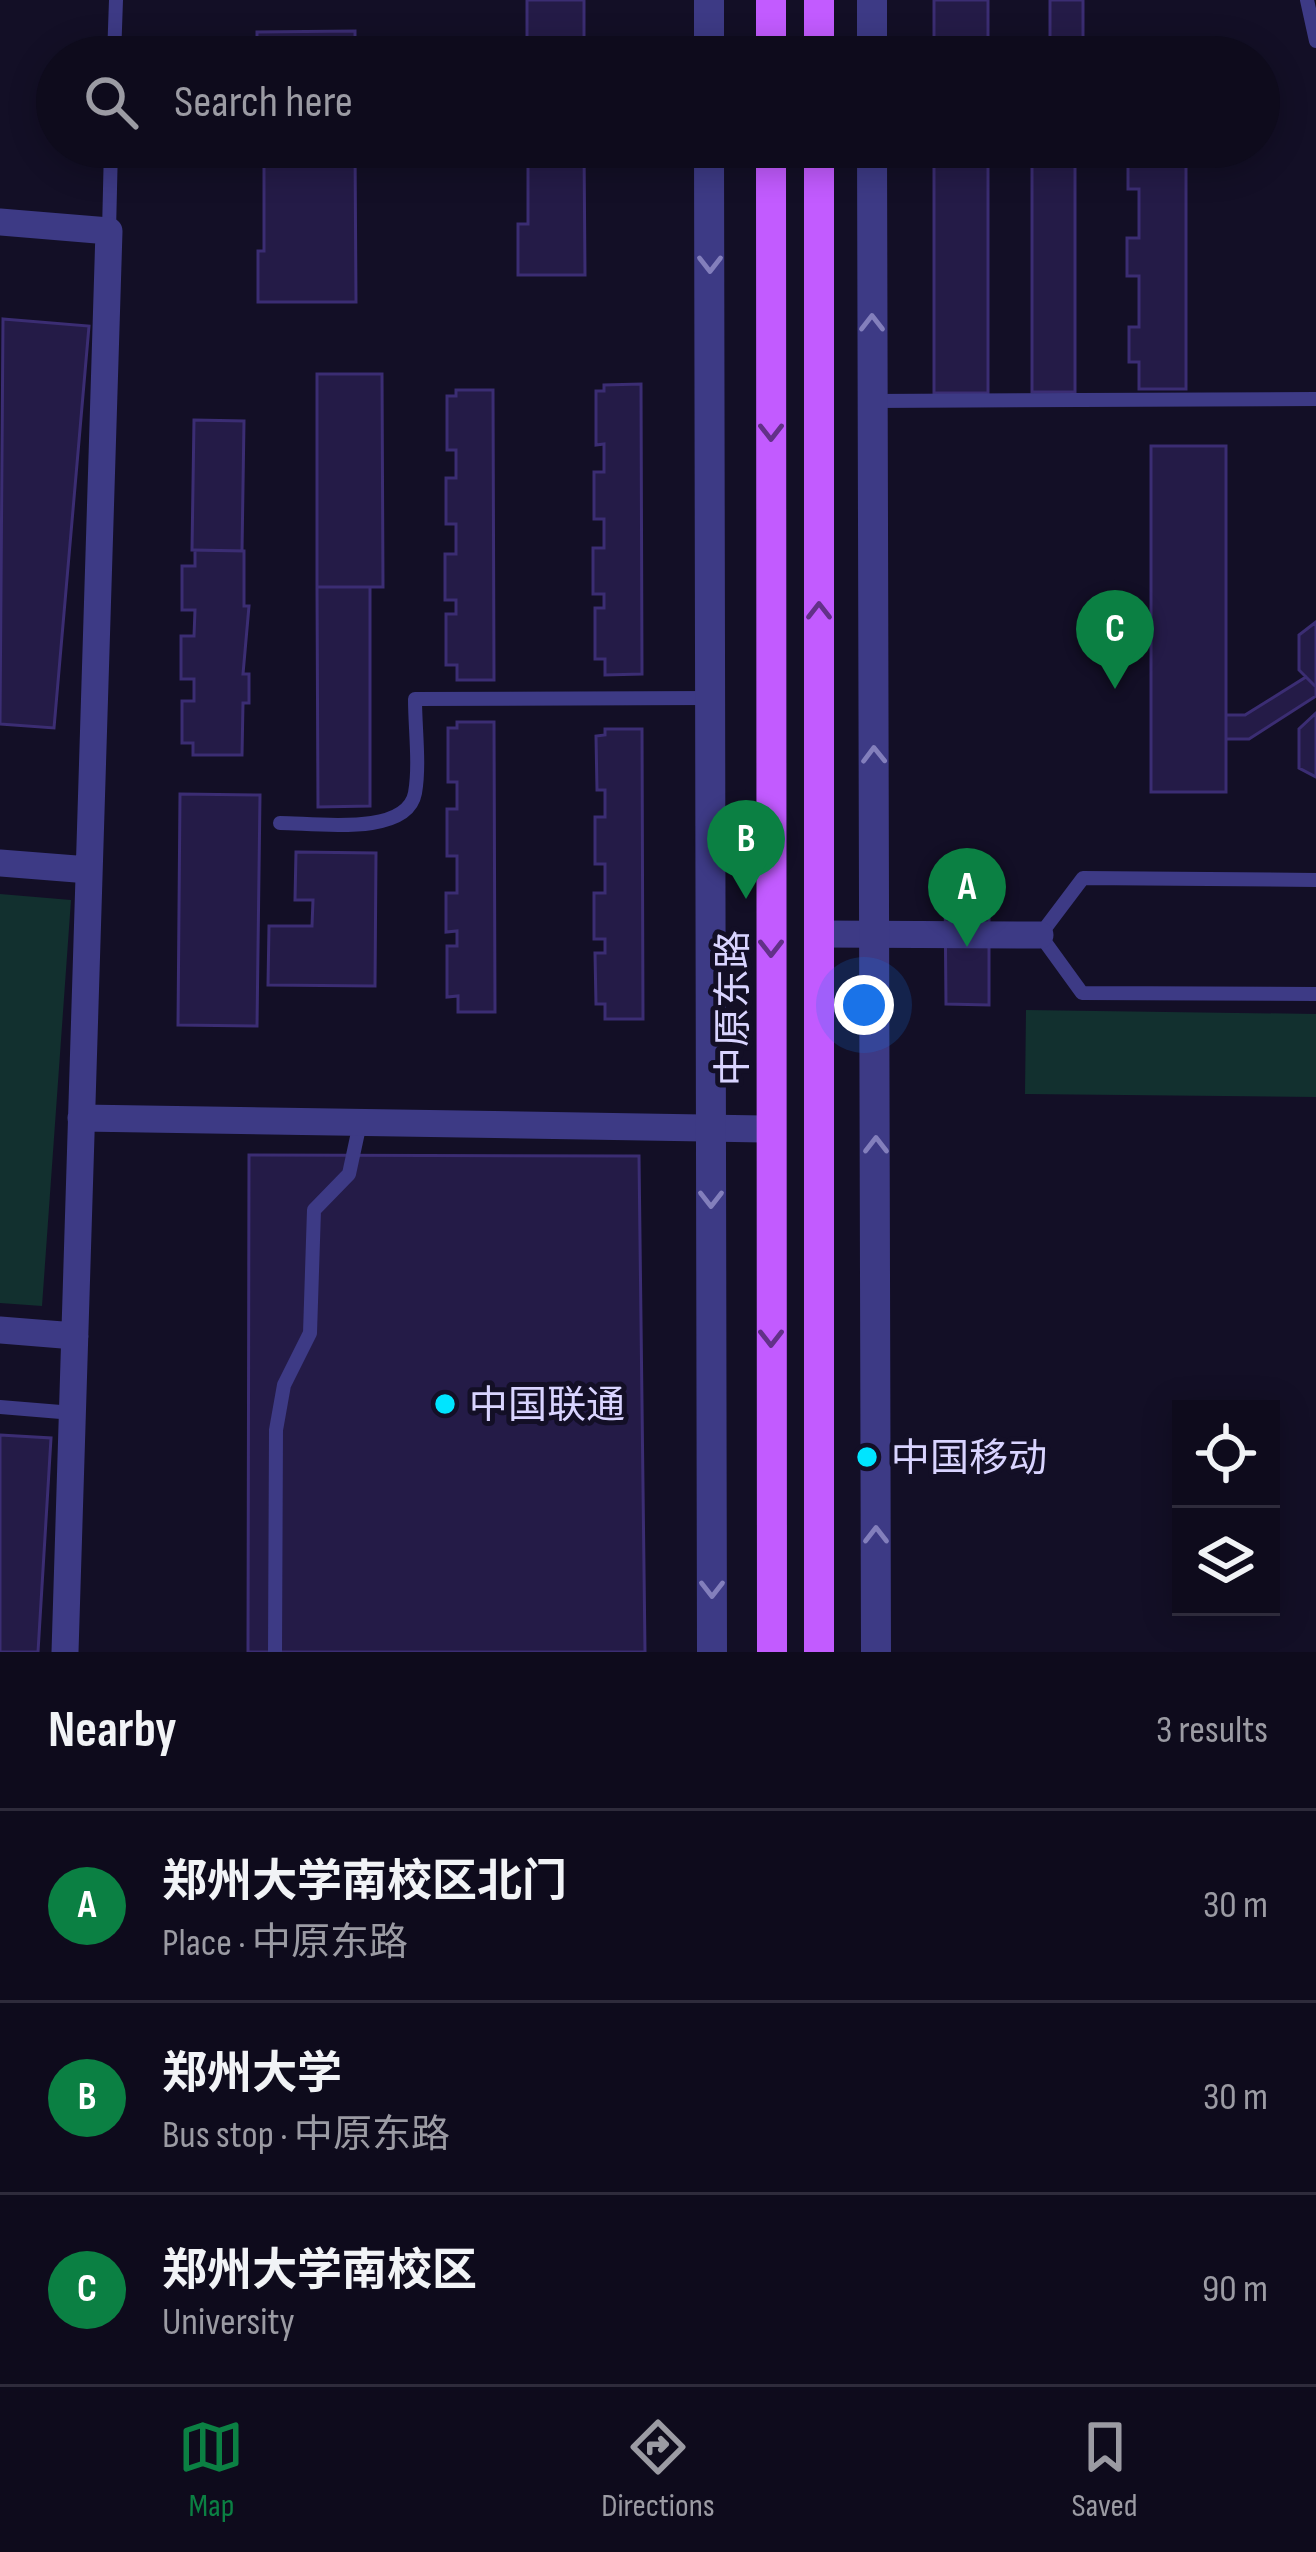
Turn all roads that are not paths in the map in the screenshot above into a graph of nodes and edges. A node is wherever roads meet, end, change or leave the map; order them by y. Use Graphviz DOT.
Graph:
graph roads {
  1 [pos="116,0"];
  2 [pos="709,0"];
  3 [pos="770,0"];
  4 [pos="819,0"];
  5 [pos="872,0"];
  6 [pos="1307,0"];
  7 [pos="115,36"];
  8 [pos="709,36"];
  9 [pos="771,36"];
  10 [pos="819,36"];
  11 [pos="872,36"];
  12 [pos="1316,41"];
  13 [pos="110,168"];
  14 [pos="710,168"];
  15 [pos="771,168"];
  16 [pos="819,168"];
  17 [pos="872,168"];
  18 [pos="0,222"];
  19 [pos="109,231"];
  20 [pos="1316,399"];
  21 [pos="871,401"];
  22 [pos="710,698"];
  23 [pos="280,823"];
  24 [pos="0,863"];
  25 [pos="89,870"];
  26 [pos="1316,880"];
  27 [pos="819,934"];
  28 [pos="876,934"];
  29 [pos="1040,935"];
  30 [pos="1316,994"];
  31 [pos="81,1118"];
  32 [pos="360,1124"];
  33 [pos="714,1126"];
  34 [pos="771,1129"];
  35 [pos="0,1330"];
  36 [pos="75,1336"];
  37 [pos="0,1407"];
  38 [pos="73,1413"];
  39 [pos="65,1652"];
  40 [pos="274,1652"];
  41 [pos="712,1652"];
  42 [pos="772,1652"];
  43 [pos="819,1652"];
  44 [pos="876,1652"];
  1 -- 7 [label="lane"];
  2 -- 8 [label="street"];
  3 -- 9 [label="main road"];
  4 -- 10 [label="main road"];
  5 -- 11 [label="street"];
  6 -- 12 [label="lane"];
  13 -- 19 [label="lane"];
  14 -- 22 [label="street, one-way"];
  15 -- 34 [label="main road, 中原东路, one-way"];
  27 -- 16 [label="main road, one-way"];
  21 -- 17 [label="street, one-way"];
  18 -- 19 [label="street"];
  19 -- 25 [label="street"];
  20 -- 21 [label="lane"];
  28 -- 21 [label="street, one-way"];
  22 -- 23 [label="lane"];
  22 -- 33 [label="street"];
  24 -- 25 [label="street"];
  25 -- 31 [label="street"];
  26 -- 29 [label="lane"];
  27 -- 28 [label="street"];
  27 -- 43 [label="main road"];
  28 -- 29 [label="street"];
  44 -- 28 [label="street, one-way"];
  29 -- 30 [label="lane"];
  31 -- 32 [label="street"];
  31 -- 36 [label="street"];
  32 -- 33 [label="street"];
  32 -- 40 [label="lane"];
  33 -- 34 [label="street"];
  33 -- 41 [label="street, one-way"];
  34 -- 42 [label="main road, 中原东路, one-way"];
  35 -- 36 [label="street"];
  36 -- 38 [label="street"];
  37 -- 38 [label="lane"];
  38 -- 39 [label="street"];
}
